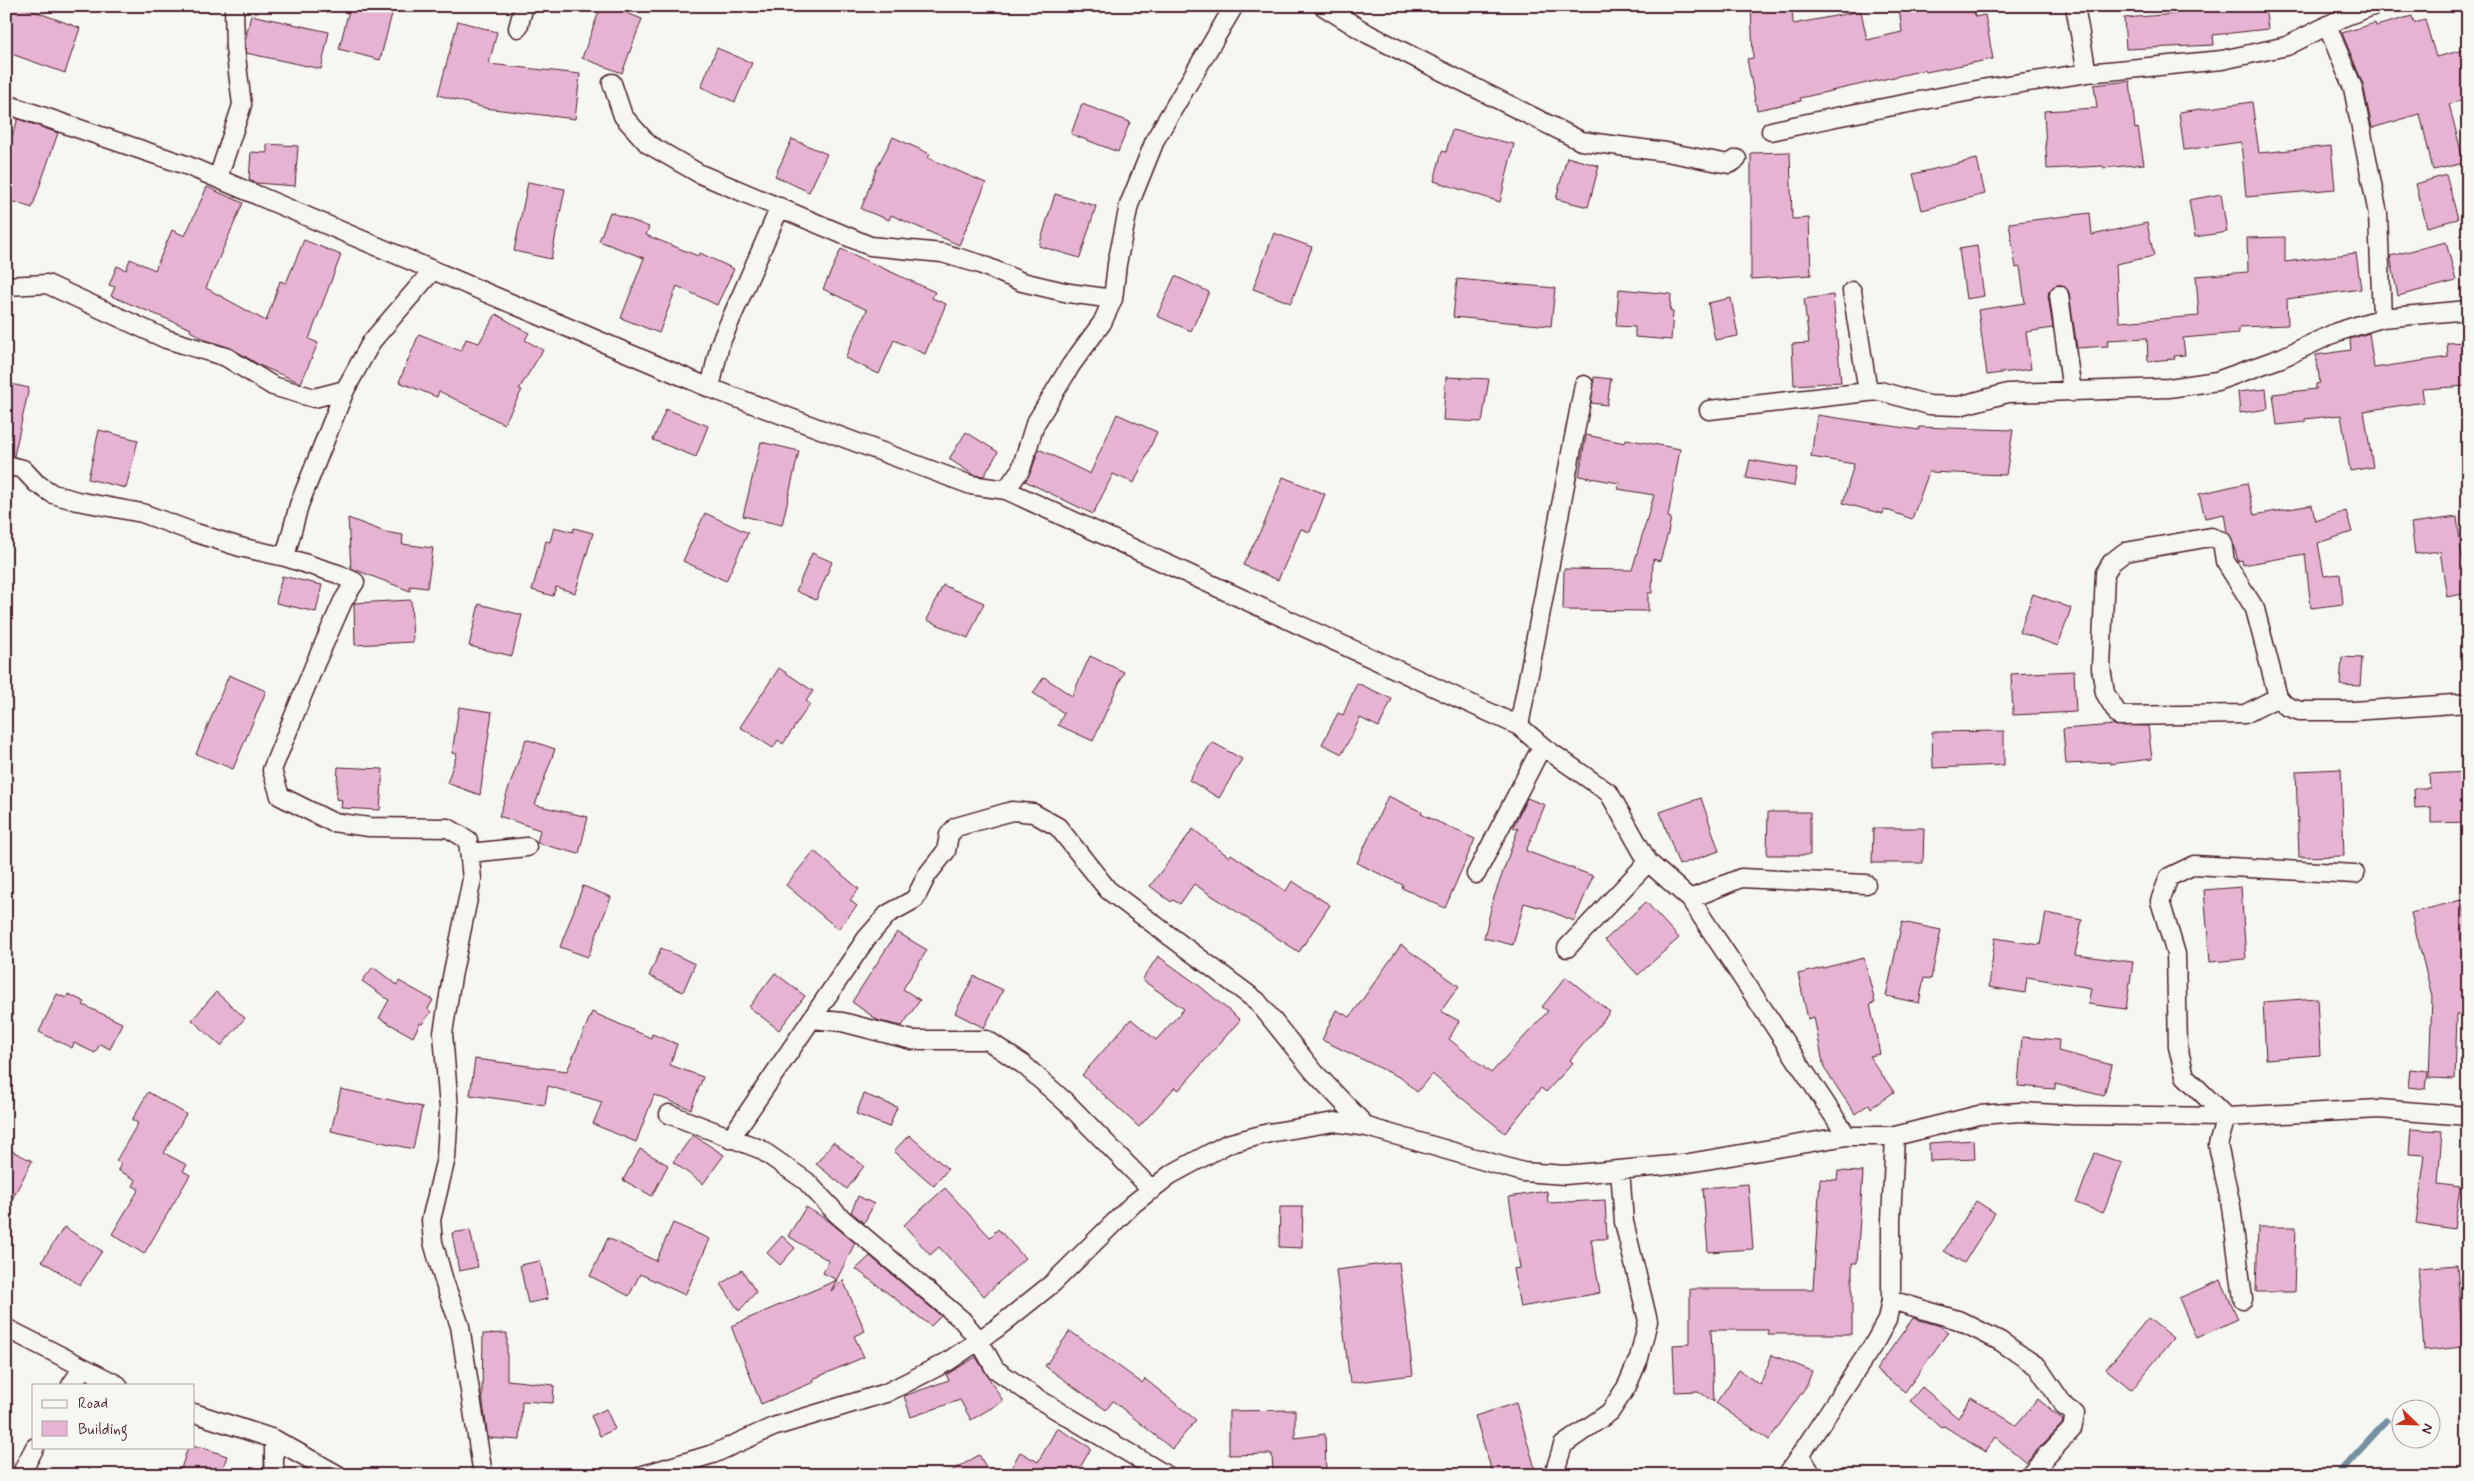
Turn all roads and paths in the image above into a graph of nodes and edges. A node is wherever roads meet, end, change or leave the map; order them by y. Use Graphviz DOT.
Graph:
graph roads {
  1 [pos="234,6"];
  2 [pos="524,6"];
  3 [pos="1234,6"];
  4 [pos="1323,6"];
  5 [pos="2074,6"];
  6 [pos="2373,6"];
  7 [pos="2327,25"];
  8 [pos="518,28"];
  9 [pos="2087,73"];
  10 [pos="612,82"];
  11 [pos="6,104"];
  12 [pos="1771,131"];
  13 [pos="1737,159"];
  14 [pos="218,178"];
  15 [pos="780,207"];
  16 [pos="433,270"];
  17 [pos="6,286"];
  18 [pos="1852,291"];
  19 [pos="2059,295"];
  20 [pos="1113,299"];
  21 [pos="2468,310"];
  22 [pos="2382,318"];
  23 [pos="1584,385"];
  24 [pos="710,388"];
  25 [pos="345,390"];
  26 [pos="1868,392"];
  27 [pos="2072,392"];
  28 [pos="1709,410"];
  29 [pos="6,465"];
  30 [pos="1006,490"];
  31 [pos="285,557"];
  32 [pos="2278,698"];
  33 [pos="2468,703"];
  34 [pos="1519,726"];
  35 [pos="1542,746"];
  36 [pos="527,847"];
  37 [pos="470,853"];
  38 [pos="1648,862"];
  39 [pos="1476,874"];
  40 [pos="2355,874"];
  41 [pos="1866,884"];
  42 [pos="1690,899"];
  43 [pos="1566,948"];
  44 [pos="812,1019"];
  45 [pos="669,1114"];
  46 [pos="2468,1116"];
  47 [pos="2226,1117"];
  48 [pos="1367,1127"];
  49 [pos="1848,1136"];
  50 [pos="1895,1136"];
  51 [pos="730,1139"];
  52 [pos="1620,1170"];
  53 [pos="1152,1190"];
  54 [pos="2243,1299"];
  55 [pos="1891,1300"];
  56 [pos="6,1328"];
  57 [pos="979,1340"];
  58 [pos="83,1368"];
  59 [pos="72,1384"];
  60 [pos="116,1384"];
  61 [pos="195,1413"];
  62 [pos="274,1439"];
  63 [pos="34,1448"];
  64 [pos="1800,1455"];
  65 [pos="679,1469"];
  66 [pos="23,1475"];
  67 [pos="274,1475"];
  68 [pos="338,1475"];
  69 [pos="483,1475"];
  70 [pos="643,1475"];
  71 [pos="1166,1475"];
  72 [pos="1556,1475"];
  73 [pos="1787,1475"];
  74 [pos="1812,1475"];
  75 [pos="2029,1475"];
  1 -- 14 [label="street"];
  2 -- 8 [label="street"];
  3 -- 20 [label="street"];
  4 -- 13 [label="street"];
  5 -- 9 [label="street"];
  6 -- 7 [label="street"];
  7 -- 9 [label="street"];
  7 -- 22 [label="street"];
  9 -- 12 [label="street"];
  10 -- 15 [label="street"];
  11 -- 14 [label="street"];
  14 -- 16 [label="street"];
  15 -- 20 [label="street"];
  15 -- 24 [label="street"];
  16 -- 24 [label="street"];
  16 -- 25 [label="street"];
  17 -- 25 [label="street"];
  18 -- 26 [label="street"];
  19 -- 27 [label="street"];
  20 -- 30 [label="street"];
  21 -- 22 [label="street"];
  22 -- 27 [label="street"];
  23 -- 34 [label="street"];
  24 -- 30 [label="street"];
  25 -- 31 [label="street"];
  26 -- 27 [label="street"];
  26 -- 28 [label="street"];
  29 -- 31 [label="street"];
  30 -- 34 [label="street"];
  31 -- 37 [label="street"];
  32 -- 32 [label="street"];
  32 -- 33 [label="street"];
  34 -- 35 [label="street"];
  35 -- 38 [label="street"];
  35 -- 39 [label="street"];
  36 -- 37 [label="street"];
  37 -- 69 [label="street"];
  38 -- 42 [label="street"];
  38 -- 43 [label="street"];
  40 -- 47 [label="street"];
  41 -- 42 [label="street"];
  42 -- 49 [label="street"];
  44 -- 48 [label="street"];
  44 -- 51 [label="street"];
  44 -- 53 [label="street"];
  45 -- 51 [label="street"];
  46 -- 47 [label="street"];
  47 -- 50 [label="street"];
  47 -- 54 [label="street"];
  48 -- 52 [label="street"];
  48 -- 53 [label="street"];
  49 -- 50 [label="street"];
  49 -- 52 [label="street"];
  50 -- 55 [label="street"];
  51 -- 57 [label="street"];
  52 -- 72 [label="street"];
  53 -- 57 [label="street"];
  55 -- 64 [label="street"];
  55 -- 75 [label="street"];
  56 -- 58 [label="street"];
  57 -- 65 [label="street"];
  57 -- 71 [label="street"];
  58 -- 59 [label="street"];
  58 -- 60 [label="street"];
  61 -- 62 [label="street"];
  62 -- 67 [label="street"];
  62 -- 68 [label="street"];
  63 -- 66 [label="street"];
  64 -- 73 [label="street"];
  64 -- 74 [label="street"];
  65 -- 70 [label="street"];
}
